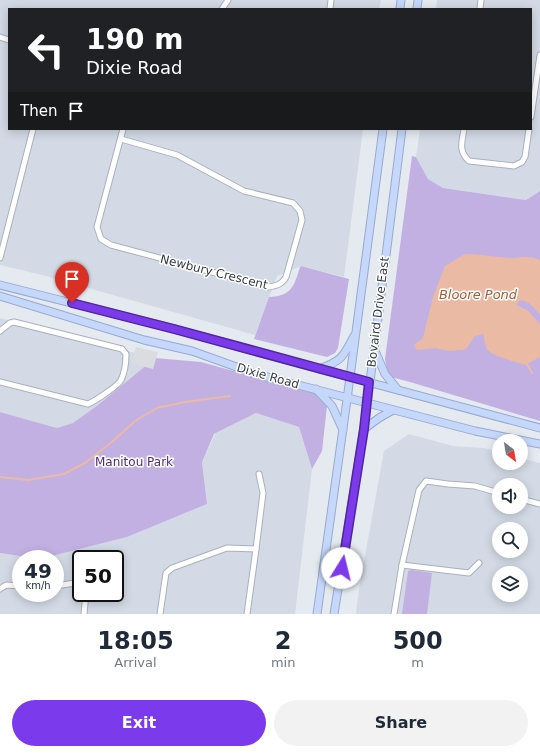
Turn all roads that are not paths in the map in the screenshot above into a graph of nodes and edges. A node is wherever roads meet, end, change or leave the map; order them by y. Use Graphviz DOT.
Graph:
graph roads {
  1 [pos="540,55"];
  2 [pos="532,110"];
  3 [pos="33,130"];
  4 [pos="123,130"];
  5 [pos="384,130"];
  6 [pos="402,130"];
  7 [pos="464,130"];
  8 [pos="529,130"];
  9 [pos="121,139"];
  10 [pos="0,258"];
  11 [pos="0,285"];
  12 [pos="0,296"];
  13 [pos="356,330"];
  14 [pos="0,331"];
  15 [pos="374,349"];
  16 [pos="319,369"];
  17 [pos="350,377"];
  18 [pos="0,382"];
  19 [pos="369,382"];
  20 [pos="316,389"];
  21 [pos="398,390"];
  22 [pos="348,397"];
  23 [pos="367,402"];
  24 [pos="393,410"];
  25 [pos="540,428"];
  26 [pos="364,429"];
  27 [pos="343,431"];
  28 [pos="540,444"];
  29 [pos="259,474"];
  30 [pos="492,491"];
  31 [pos="528,501"];
  32 [pos="540,504"];
  33 [pos="256,549"];
  34 [pos="479,564"];
  35 [pos="402,565"];
  36 [pos="12,585"];
  37 [pos="0,589"];
  38 [pos="85,602"];
  39 [pos="84,614"];
  40 [pos="160,614"];
  41 [pos="247,614"];
  42 [pos="317,614"];
  43 [pos="334,614"];
  44 [pos="394,614"];
  1 -- 2 [label="street"];
  3 -- 10 [label="street"];
  4 -- 9 [label="street, Newbury Crescent"];
  5 -- 13 [label="main road, Bovaird Drive East"];
  6 -- 15 [label="main road, Bovaird Drive East"];
  7 -- 8 [label="street"];
  9 -- 9 [label="street, Newbury Crescent"];
  11 -- 16 [label="main road, Dixie Road"];
  12 -- 20 [label="main road, Dixie Road"];
  13 -- 16 [label="main road"];
  13 -- 17 [label="main road, Bovaird Drive East"];
  14 -- 18 [label="street"];
  15 -- 19 [label="main road, Bovaird Drive East"];
  15 -- 21 [label="main road"];
  16 -- 17 [label="main road, Dixie Road"];
  17 -- 19 [label="main road, Dixie Road"];
  17 -- 22 [label="main road, Bovaird Drive East"];
  19 -- 21 [label="main road, Dixie Road"];
  19 -- 23 [label="main road, Bovaird Drive East"];
  20 -- 22 [label="main road, Dixie Road"];
  20 -- 27 [label="main road"];
  21 -- 25 [label="main road, Dixie Road"];
  22 -- 23 [label="main road, Dixie Road"];
  22 -- 27 [label="main road, Bovaird Drive East"];
  23 -- 24 [label="main road, Dixie Road"];
  23 -- 26 [label="main road, Bovaird Drive East"];
  24 -- 26 [label="main road"];
  24 -- 28 [label="main road, Dixie Road"];
  26 -- 43 [label="main road, Bovaird Drive East"];
  27 -- 42 [label="main road, Bovaird Drive East"];
  29 -- 33 [label="street"];
  30 -- 35 [label="street"];
  31 -- 32 [label="street"];
  33 -- 40 [label="street"];
  33 -- 41 [label="street"];
  34 -- 35 [label="street"];
  35 -- 44 [label="street"];
  36 -- 37 [label="street"];
  38 -- 39 [label="street"];
}
